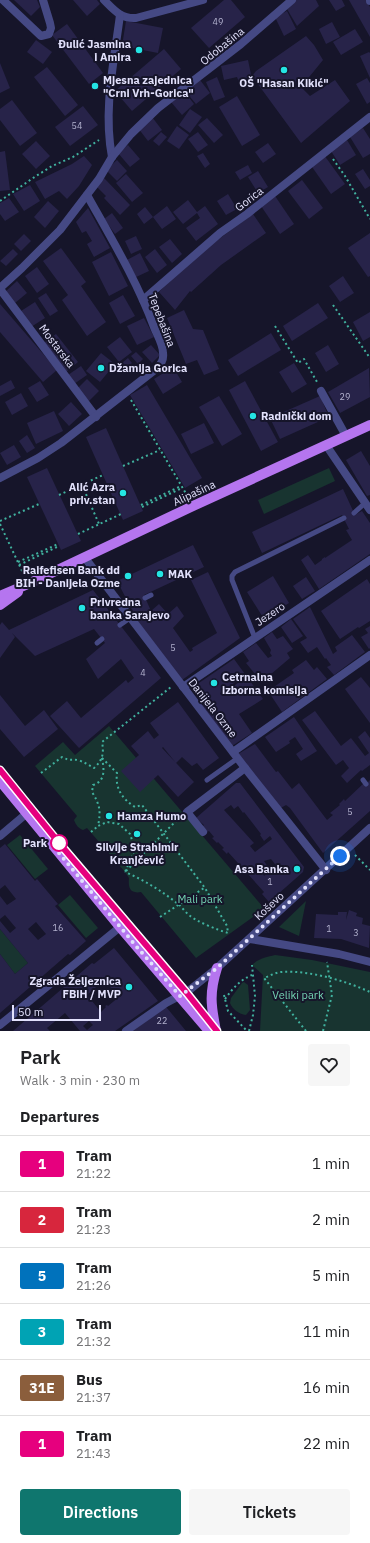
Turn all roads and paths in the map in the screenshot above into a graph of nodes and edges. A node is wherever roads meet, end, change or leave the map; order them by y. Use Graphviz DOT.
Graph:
graph roads {
  1 [pos="3,0"];
  2 [pos="43,0"];
  3 [pos="104,0"];
  4 [pos="203,0"];
  5 [pos="292,0"];
  6 [pos="120,15"];
  7 [pos="370,117"];
  8 [pos="109,134"];
  9 [pos="327,150"];
  10 [pos="112,157"];
  11 [pos="87,195"];
  12 [pos="0,201"];
  13 [pos="370,219"];
  14 [pos="0,288"];
  15 [pos="143,300"];
  16 [pos="332,305"];
  17 [pos="275,326"];
  18 [pos="370,358"];
  19 [pos="321,390"];
  20 [pos="130,399"];
  21 [pos="96,417"];
  22 [pos="370,425"];
  23 [pos="346,436"];
  24 [pos="326,445"];
  25 [pos="160,450"];
  26 [pos="123,466"];
  27 [pos="103,475"];
  28 [pos="0,478"];
  29 [pos="81,485"];
  30 [pos="182,487"];
  31 [pos="59,495"];
  32 [pos="188,497"];
  33 [pos="365,503"];
  34 [pos="39,504"];
  35 [pos="141,506"];
  36 [pos="370,510"];
  37 [pos="354,513"];
  38 [pos="121,514"];
  39 [pos="344,518"];
  40 [pos="0,522"];
  41 [pos="99,524"];
  42 [pos="78,534"];
  43 [pos="58,545"];
  44 [pos="85,558"];
  45 [pos="370,560"];
  46 [pos="19,563"];
  47 [pos="23,573"];
  48 [pos="28,584"];
  49 [pos="151,595"];
  50 [pos="0,596"];
  51 [pos="145,598"];
  52 [pos="0,605"];
  53 [pos="130,618"];
  54 [pos="120,625"];
  55 [pos="255,638"];
  56 [pos="102,639"];
  57 [pos="97,643"];
  58 [pos="370,655"];
  59 [pos="181,684"];
  60 [pos="236,755"];
  61 [pos="102,758"];
  62 [pos="245,768"];
  63 [pos="41,773"];
  64 [pos="207,780"];
  65 [pos="0,781"];
  66 [pos="187,812"];
  67 [pos="26,814"];
  68 [pos="98,826"];
  69 [pos="370,828"];
  70 [pos="91,832"];
  71 [pos="203,832"];
  72 [pos="163,833"];
  73 [pos="0,836"];
  74 [pos="355,856"];
  75 [pos="326,870"];
  76 [pos="370,870"];
  77 [pos="125,872"];
  78 [pos="205,888"];
  79 [pos="180,905"];
  80 [pos="160,917"];
  81 [pos="120,927"];
  82 [pos="250,939"];
  83 [pos="326,952"];
  84 [pos="370,962"];
  85 [pos="252,965"];
  86 [pos="217,968"];
  87 [pos="252,975"];
  88 [pos="329,978"];
  89 [pos="370,992"];
  90 [pos="223,994"];
  91 [pos="180,996"];
  92 [pos="225,999"];
  93 [pos="228,1011"];
  94 [pos="224,1014"];
  95 [pos="0,1025"];
  96 [pos="126,1031"];
  97 [pos="209,1031"];
  98 [pos="216,1031"];
  99 [pos="248,1031"];
  100 [pos="306,1031"];
  101 [pos="323,1031"];
  1 -- 2 [label="street"];
  3 -- 6 [label="street"];
  4 -- 6 [label="street"];
  5 -- 10 [label="street, Odobašina"];
  6 -- 8 [label="street"];
  7 -- 9 [label="street, Gorica"];
  8 -- 10 [label="street"];
  8 -- 12 [label="path"];
  9 -- 13 [label="path"];
  9 -- 15 [label="street, Gorica"];
  10 -- 11 [label="street, Odobašina"];
  11 -- 14 [label="street, Odobašina"];
  11 -- 15 [label="street, Tepebašina"];
  14 -- 21 [label="street, Mostarska"];
  15 -- 21 [label="street, Tepebašina"];
  16 -- 18 [label="path"];
  17 -- 19 [label="path"];
  19 -- 23 [label="street"];
  20 -- 25 [label="path"];
  21 -- 28 [label="street, Tepebašina"];
  22 -- 23 [label="main road, Alipašina"];
  23 -- 24 [label="main road, Alipašina"];
  24 -- 33 [label="street"];
  24 -- 44 [label="main road, Alipašina"];
  25 -- 26 [label="path"];
  25 -- 30 [label="path"];
  27 -- 29 [label="path"];
  29 -- 31 [label="path"];
  29 -- 41 [label="path"];
  30 -- 32 [label="path"];
  30 -- 35 [label="path"];
  33 -- 36 [label="street"];
  33 -- 37 [label="lane"];
  34 -- 40 [label="path"];
  38 -- 41 [label="path"];
  39 -- 55 [label="lane"];
  40 -- 46 [label="path"];
  41 -- 42 [label="path"];
  43 -- 46 [label="path"];
  44 -- 48 [label="main road, Alipašina"];
  44 -- 53 [label="street, Danijela Ozme"];
  45 -- 55 [label="street, Jezero"];
  46 -- 47 [label="path"];
  48 -- 50 [label="main road, Alipašina"];
  48 -- 52 [label="main road, Alipašina"];
  49 -- 51 [label="lane"];
  53 -- 54 [label="lane"];
  53 -- 59 [label="street, Danijela Ozme"];
  55 -- 59 [label="street, Jezero"];
  56 -- 57 [label="lane"];
  58 -- 60 [label="street"];
  59 -- 60 [label="street, Danijela Ozme"];
  59 -- 61 [label="path"];
  60 -- 62 [label="street, Danijela Ozme"];
  60 -- 64 [label="lane"];
  61 -- 63 [label="path"];
  61 -- 68 [label="path"];
  61 -- 72 [label="path"];
  62 -- 66 [label="street"];
  62 -- 75 [label="street, Danijela Ozme"];
  65 -- 67 [label="main road"];
  66 -- 71 [label="street"];
  66 -- 72 [label="path"];
  67 -- 73 [label="street"];
  67 -- 81 [label="main road"];
  68 -- 70 [label="path"];
  68 -- 77 [label="path"];
  69 -- 75 [label="street, Koševo"];
  72 -- 77 [label="path"];
  72 -- 78 [label="path"];
  74 -- 76 [label="path"];
  75 -- 82 [label="street, Koševo"];
  77 -- 79 [label="path"];
  78 -- 79 [label="path"];
  78 -- 79 [label="path"];
  79 -- 80 [label="path"];
  81 -- 91 [label="main road"];
  81 -- 95 [label="street"];
  82 -- 83 [label="street"];
  82 -- 86 [label="street, Koševo"];
  83 -- 84 [label="street"];
  83 -- 88 [label="path"];
  85 -- 87 [label="path"];
  86 -- 91 [label="street, Koševo"];
  86 -- 98 [label="main road"];
  87 -- 92 [label="path"];
  87 -- 99 [label="path"];
  88 -- 89 [label="path"];
  88 -- 100 [label="path"];
  88 -- 101 [label="path"];
  90 -- 92 [label="path"];
  91 -- 96 [label="street, Koševo"];
  91 -- 97 [label="main road"];
  92 -- 93 [label="path"];
  93 -- 94 [label="path"];
  93 -- 99 [label="path"];
}
